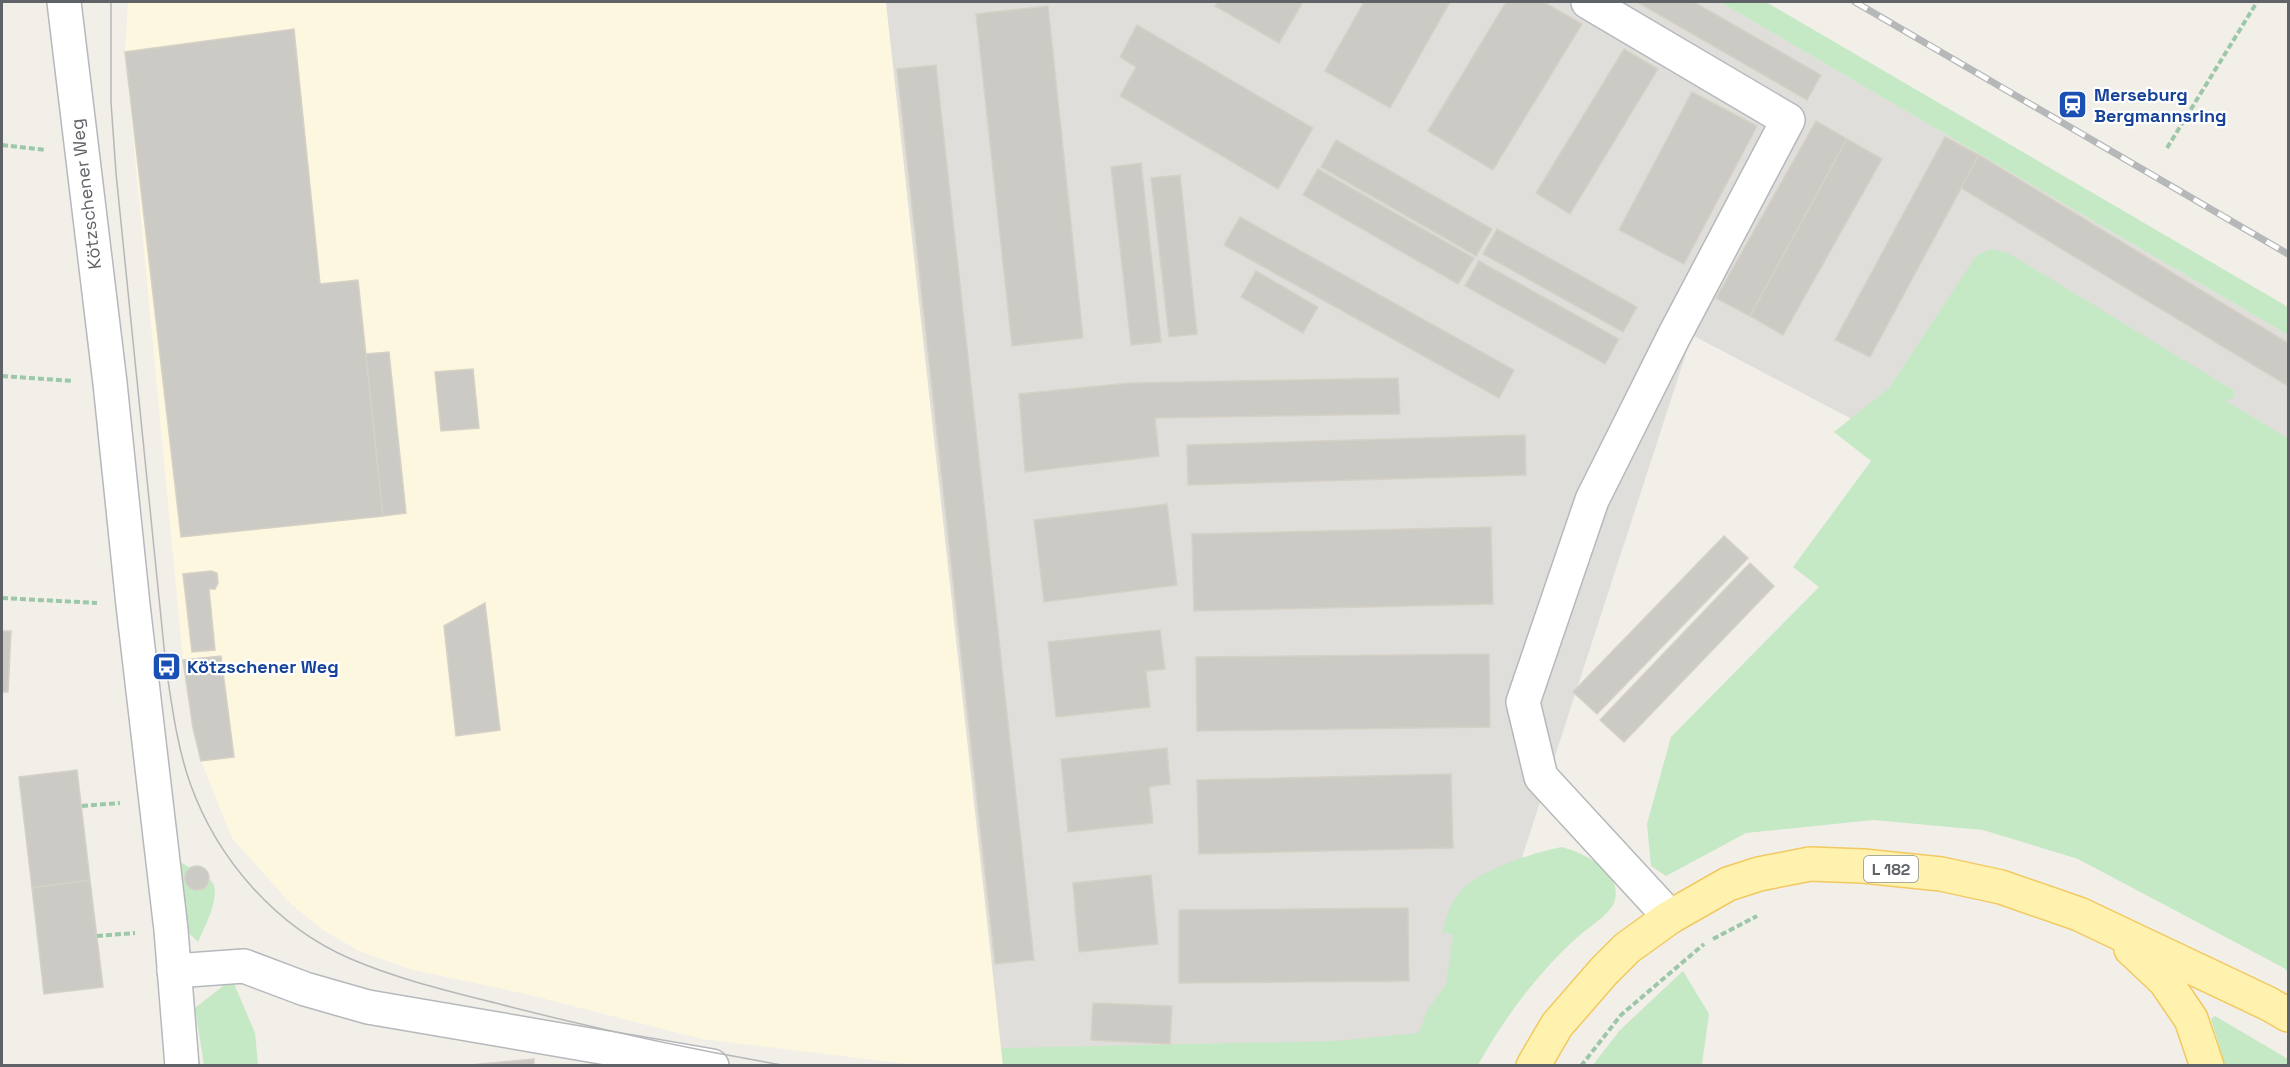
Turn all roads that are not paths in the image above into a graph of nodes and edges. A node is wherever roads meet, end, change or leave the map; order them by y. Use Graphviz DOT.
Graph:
graph roads {
  1 [pos="64,2"];
  2 [pos="1588,2"];
  3 [pos="1670,917"];
  4 [pos="2113,931"];
  5 [pos="174,970"];
  6 [pos="2289,1015"];
  7 [pos="182,1065"];
  8 [pos="712,1065"];
  9 [pos="1533,1065"];
  10 [pos="2207,1065"];
  1 -- 5 [label="street, Kötzschener Weg"];
  2 -- 3 [label="street"];
  3 -- 4 [label="main road, L 182"];
  3 -- 9 [label="main road, L 182"];
  4 -- 6 [label="main road, L 182"];
  4 -- 10 [label="main road"];
  5 -- 7 [label="street, Kötzschener Weg"];
  5 -- 8 [label="street"];
}
